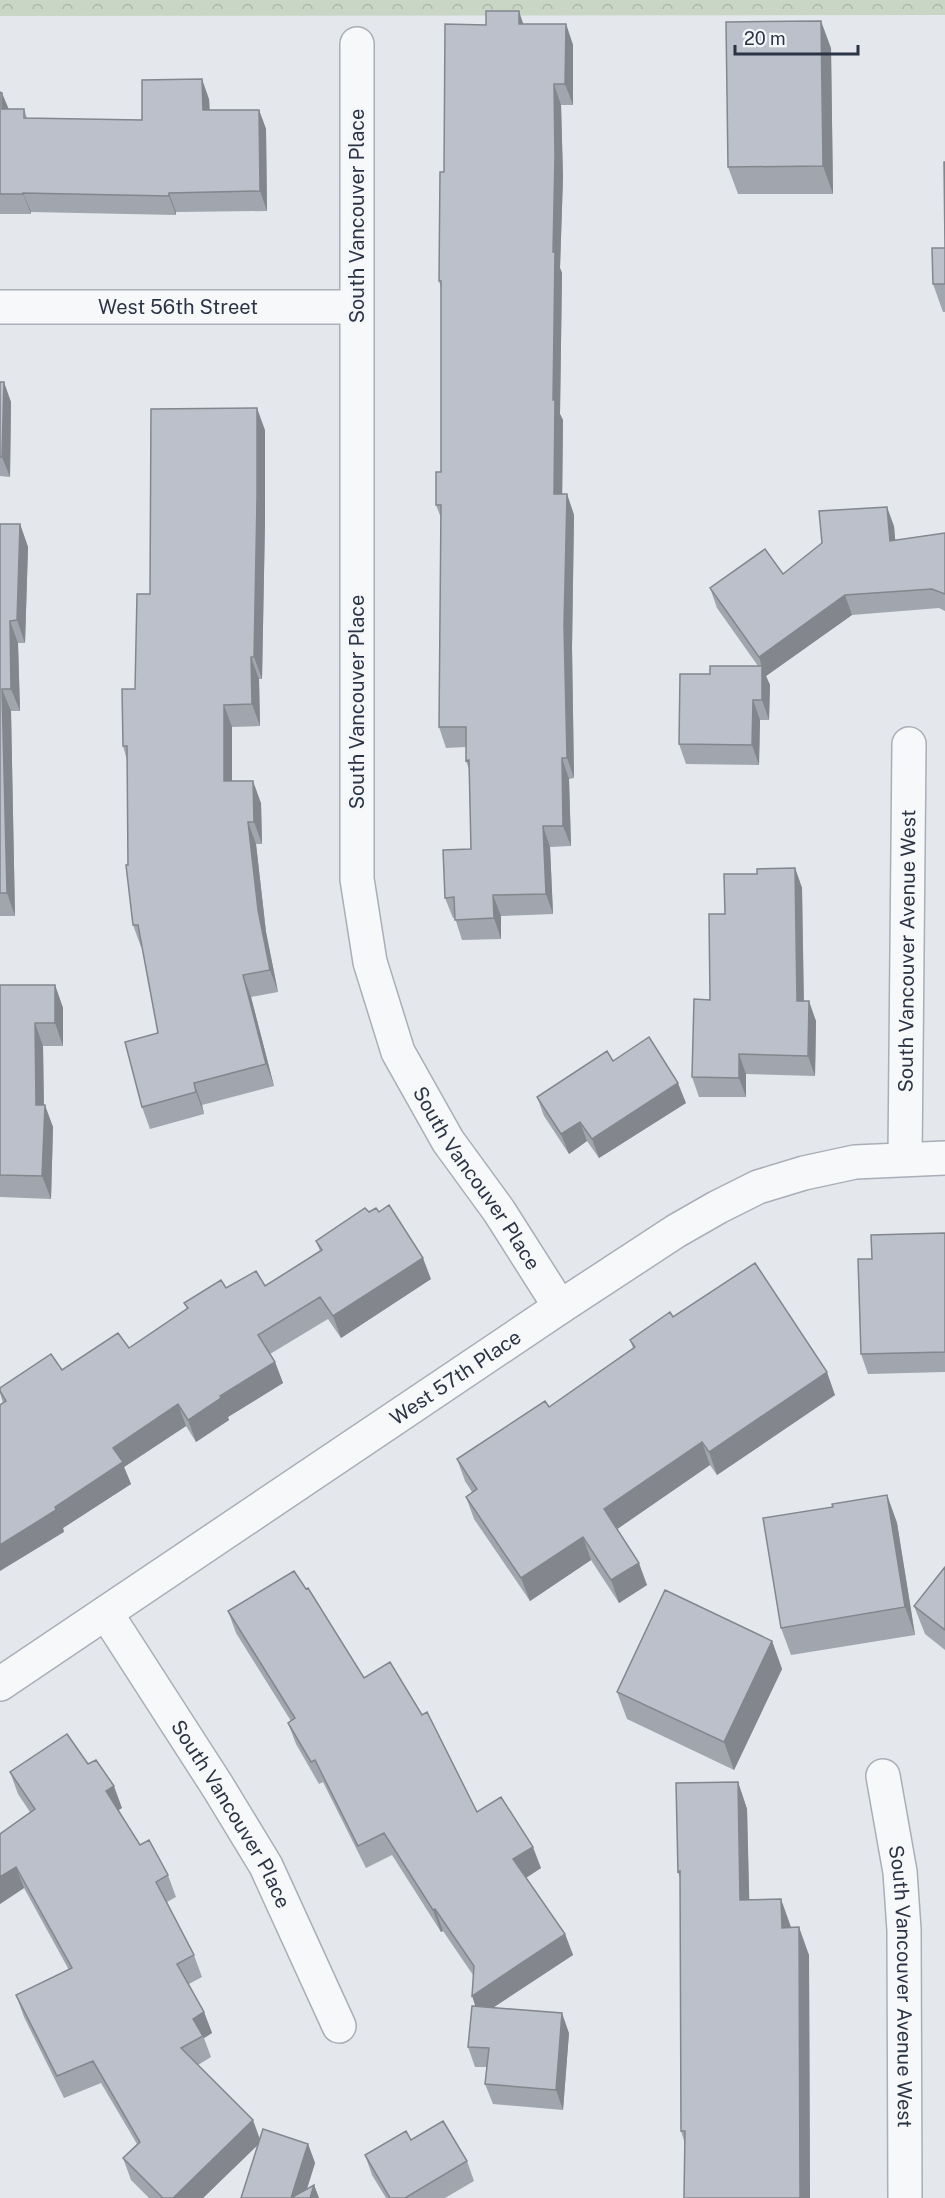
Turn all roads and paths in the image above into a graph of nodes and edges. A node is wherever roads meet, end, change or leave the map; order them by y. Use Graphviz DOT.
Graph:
graph roads {
  1 [pos="357,44"];
  2 [pos="0,307"];
  3 [pos="356,307"];
  4 [pos="909,744"];
  5 [pos="905,1158"];
  6 [pos="945,1158"];
  7 [pos="560,1307"];
  8 [pos="106,1613"];
  9 [pos="0,1684"];
  10 [pos="883,1776"];
  11 [pos="339,2026"];
  12 [pos="905,2198"];
  1 -- 3 [label="street, South Vancouver Place"];
  2 -- 3 [label="street, West 56th Street"];
  3 -- 7 [label="street, South Vancouver Place"];
  4 -- 5 [label="street, South Vancouver Avenue West"];
  5 -- 6 [label="street, West 57th Place"];
  5 -- 7 [label="street, West 57th Place"];
  7 -- 8 [label="street, West 57th Place"];
  8 -- 9 [label="street, West 57th Place"];
  8 -- 11 [label="street, South Vancouver Place"];
  10 -- 12 [label="street, South Vancouver Avenue West"];
}
